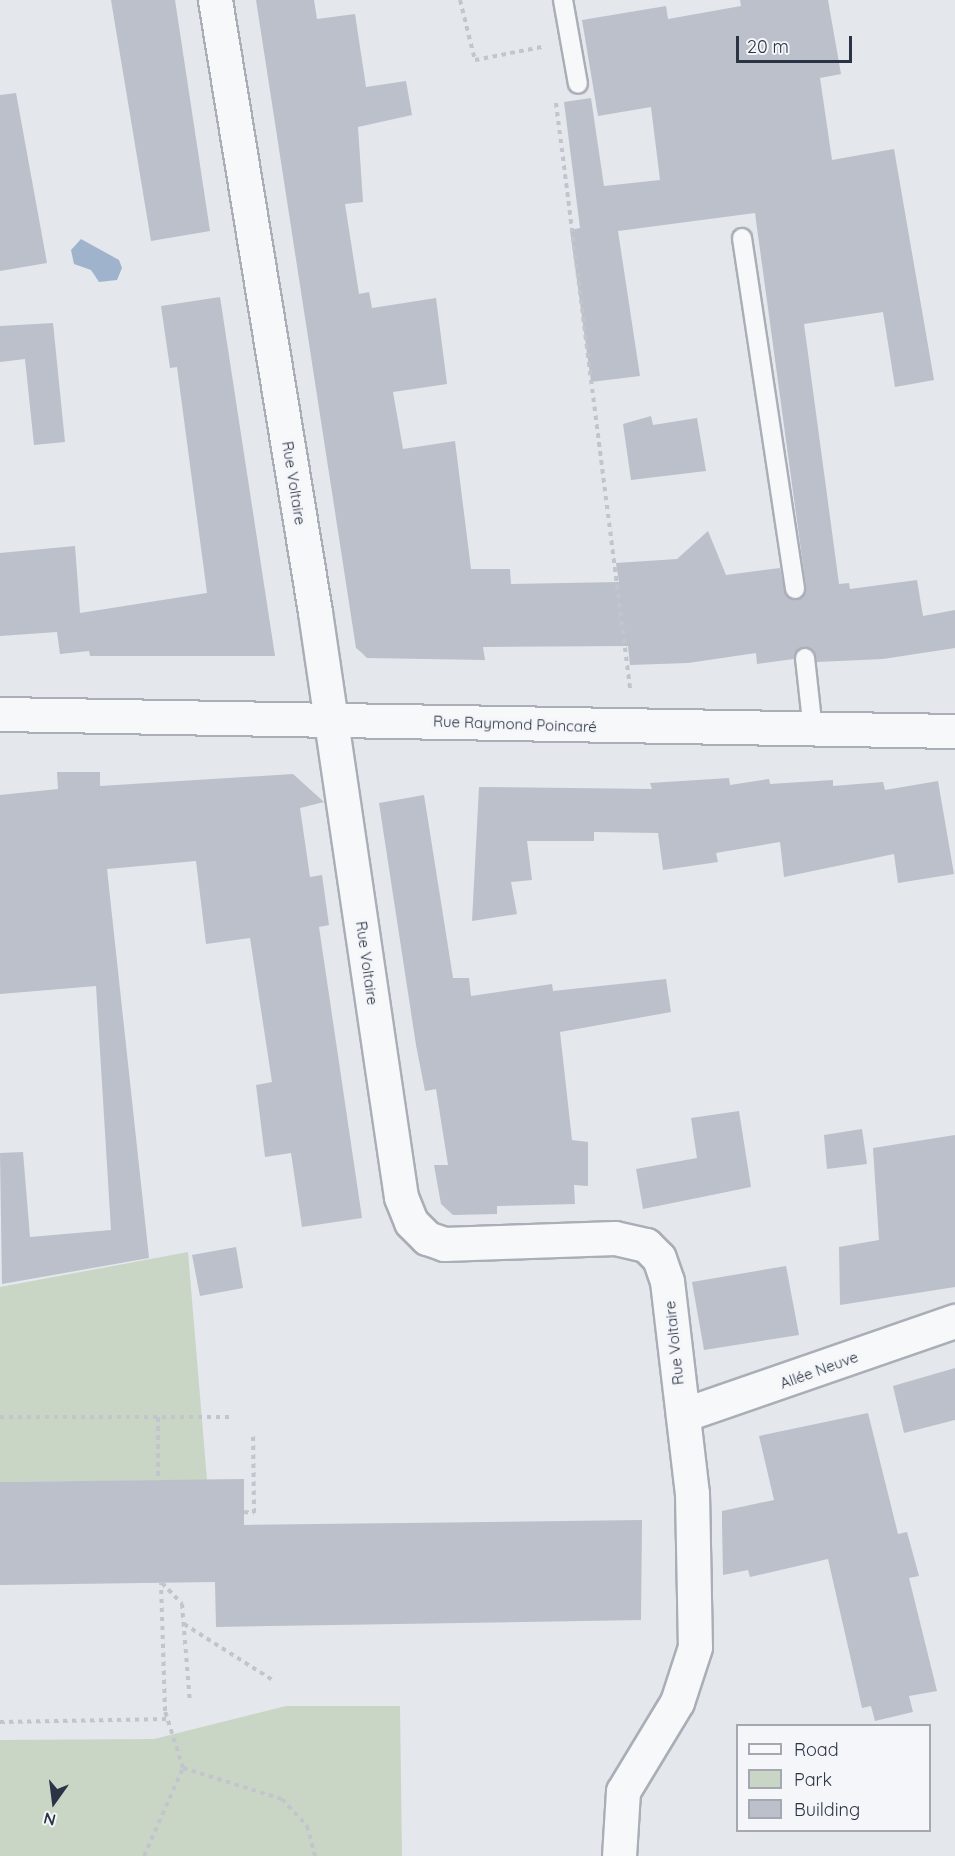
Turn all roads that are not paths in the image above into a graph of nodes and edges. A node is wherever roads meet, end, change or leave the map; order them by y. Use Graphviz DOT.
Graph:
graph roads {
  1 [pos="215,0"];
  2 [pos="563,0"];
  3 [pos="578,84"];
  4 [pos="742,238"];
  5 [pos="795,589"];
  6 [pos="805,658"];
  7 [pos="0,714"];
  8 [pos="331,717"];
  9 [pos="813,730"];
  10 [pos="955,731"];
  11 [pos="955,1321"];
  12 [pos="683,1414"];
  13 [pos="619,1856"];
  1 -- 8 [label="street, Rue Voltaire"];
  2 -- 3 [label="lane"];
  4 -- 5 [label="lane"];
  6 -- 9 [label="lane"];
  7 -- 8 [label="street, Rue Raymond Poincaré"];
  8 -- 9 [label="street, Rue Raymond Poincaré"];
  8 -- 12 [label="street, Rue Voltaire"];
  9 -- 10 [label="street, Rue Raymond Poincaré"];
  11 -- 12 [label="street, Allée Neuve"];
  12 -- 13 [label="street, Rue Voltaire"];
}
